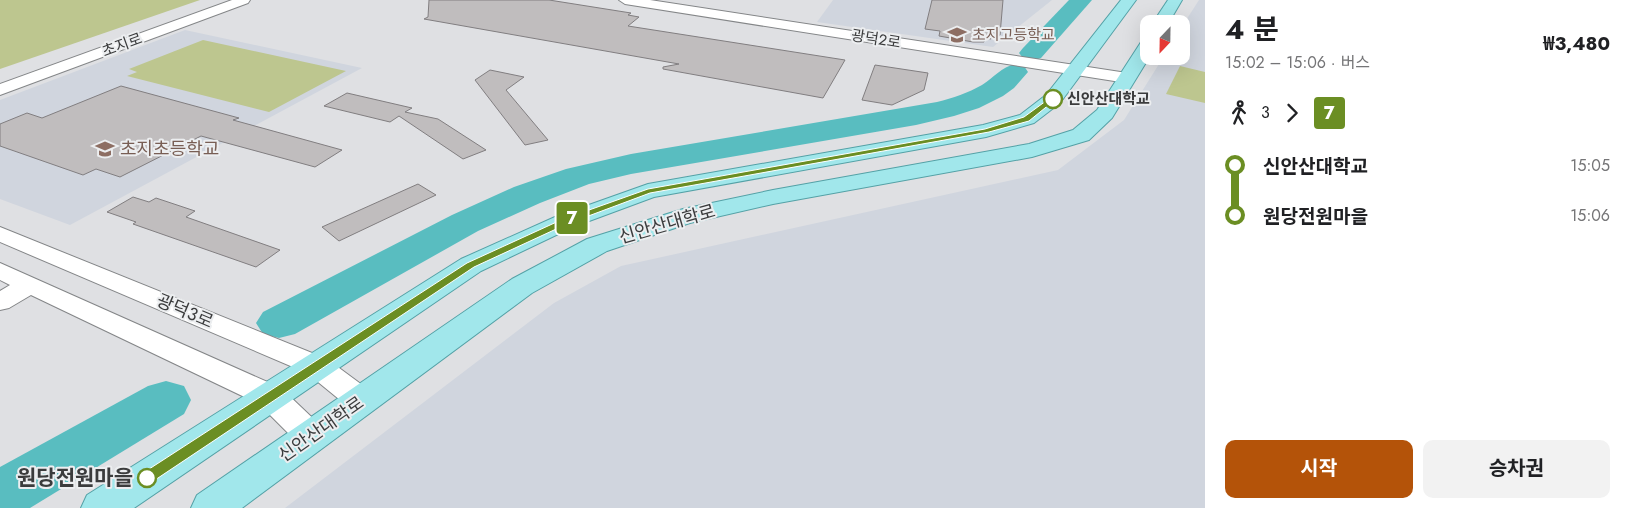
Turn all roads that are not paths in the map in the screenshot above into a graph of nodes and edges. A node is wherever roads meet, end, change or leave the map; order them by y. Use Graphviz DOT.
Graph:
graph roads {
  1 [pos="217,0"];
  2 [pos="244,0"];
  3 [pos="625,0"];
  4 [pos="1129,0"];
  5 [pos="1175,0"];
  6 [pos="1166,15"];
  7 [pos="1140,57"];
  8 [pos="1076,70"];
  9 [pos="0,77"];
  10 [pos="1127,78"];
  11 [pos="0,90"];
  12 [pos="0,234"];
  13 [pos="0,271"];
  14 [pos="30,285"];
  15 [pos="0,302"];
  16 [pos="317,366"];
  17 [pos="270,396"];
  18 [pos="362,401"];
  19 [pos="311,436"];
  20 [pos="101,508"];
  21 [pos="212,508"];
  1 -- 9 [label="street, 초지로"];
  2 -- 11 [label="street, 초지로"];
  3 -- 8 [label="street, 광덕2로"];
  4 -- 8 [label="main road, 신안산대학로"];
  5 -- 6 [label="main road"];
  7 -- 10 [label="main road, 신안산대학로"];
  8 -- 10 [label="street, 광덕2로"];
  8 -- 16 [label="main road, 신안산대학로"];
  10 -- 18 [label="main road, 신안산대학로"];
  12 -- 16 [label="street, 광덕3로"];
  13 -- 14 [label="street"];
  14 -- 15 [label="street"];
  14 -- 17 [label="street"];
  16 -- 17 [label="main road, 신안산대학로"];
  16 -- 18 [label="street, 광덕3로"];
  17 -- 19 [label="street"];
  17 -- 20 [label="main road, 신안산대학로"];
  18 -- 19 [label="main road, 신안산대학로"];
  19 -- 21 [label="main road, 신안산대학로"];
}
